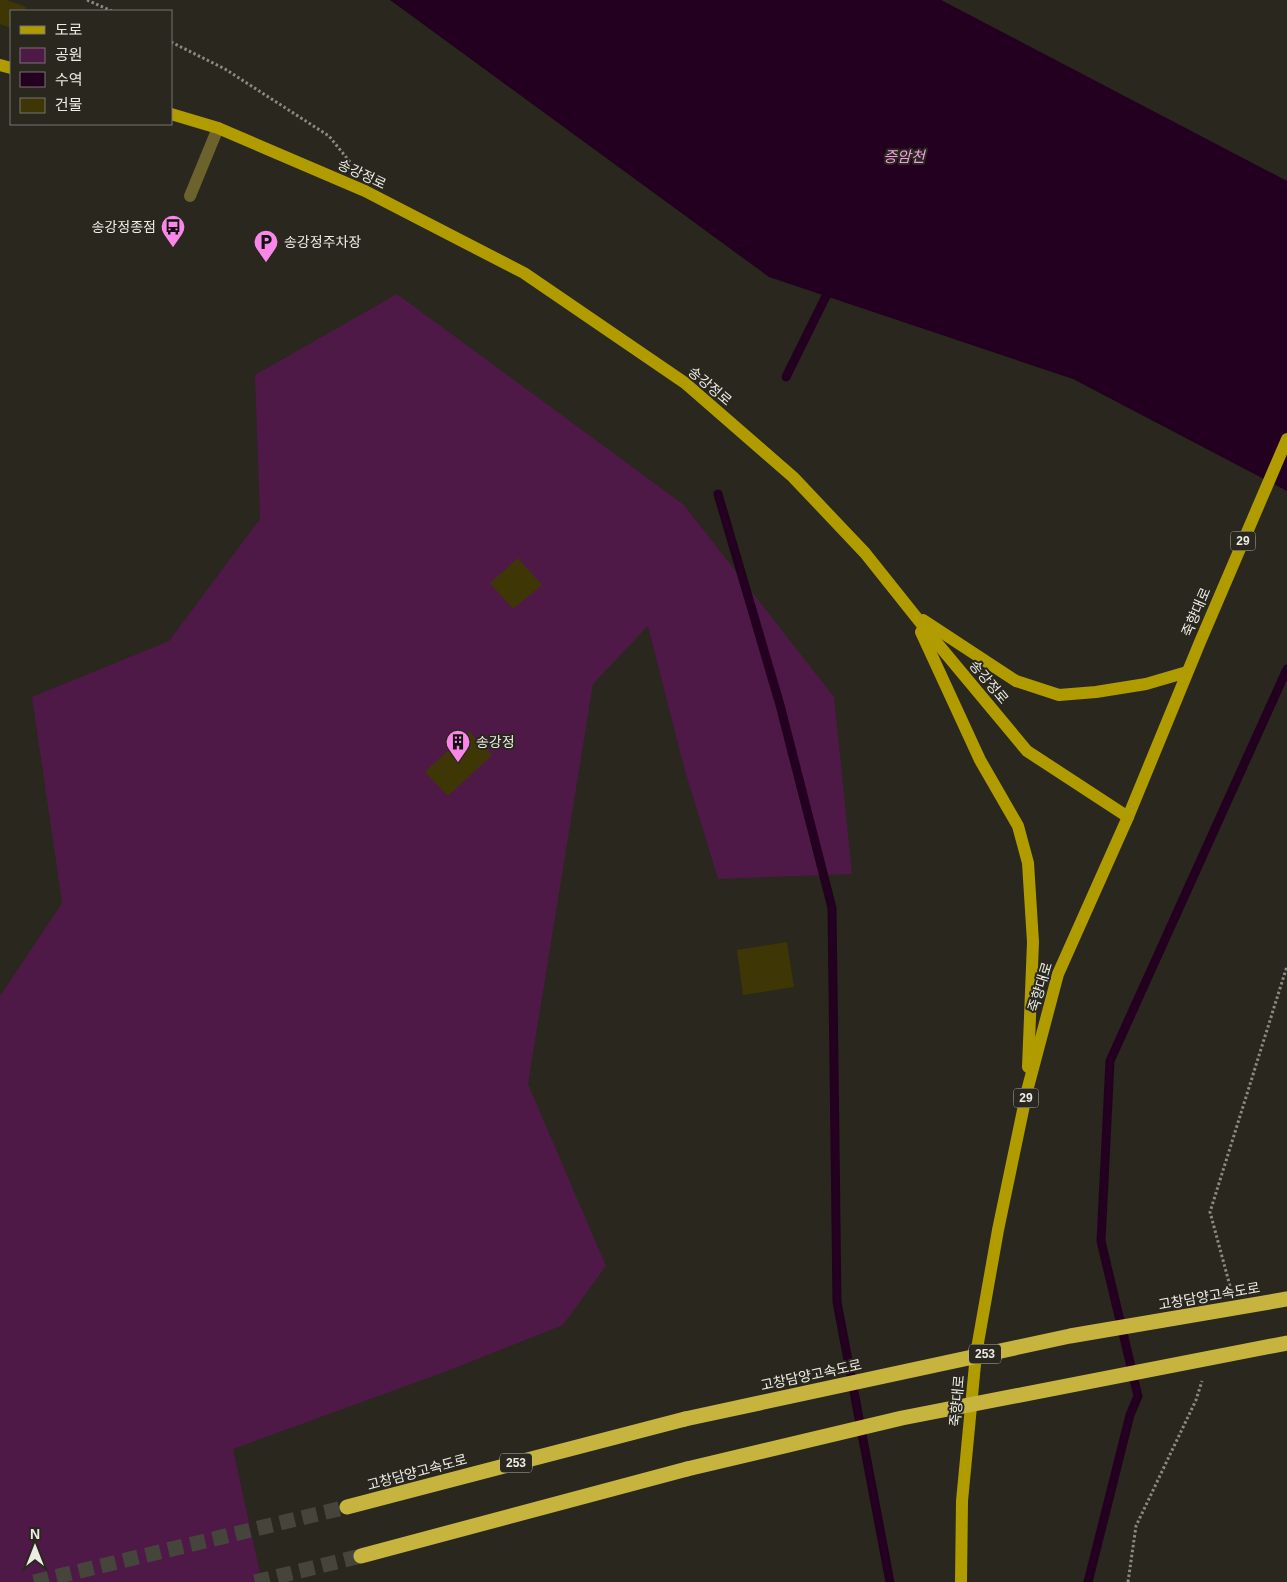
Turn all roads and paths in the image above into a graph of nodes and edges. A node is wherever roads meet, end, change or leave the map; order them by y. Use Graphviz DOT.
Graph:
graph roads {
  1 [pos="87,0"];
  2 [pos="110,10"];
  3 [pos="172,42"];
  4 [pos="172,114"];
  5 [pos="218,128"];
  6 [pos="354,167"];
  7 [pos="190,196"];
  8 [pos="1287,439"];
  9 [pos="913,613"];
  10 [pos="1187,672"];
  11 [pos="1128,817"];
  12 [pos="1287,966"];
  13 [pos="1028,1091"];
  14 [pos="1230,1288"];
  15 [pos="1287,1299"];
  16 [pos="1287,1343"];
  17 [pos="1205,1372"];
  18 [pos="347,1507"];
  19 [pos="361,1556"];
  20 [pos="961,1582"];
  21 [pos="1128,1582"];
  1 -- 2 [label="path"];
  3 -- 6 [label="path"];
  4 -- 5 [label="main road, 송강정로"];
  5 -- 7 [label="lane"];
  5 -- 9 [label="main road, 송강정로"];
  8 -- 10 [label="main road, 죽향대로 / 29"];
  9 -- 10 [label="main road"];
  9 -- 11 [label="main road, 송강정로"];
  9 -- 13 [label="main road"];
  10 -- 11 [label="main road, 죽향대로 / 29"];
  11 -- 13 [label="main road, 죽향대로 / 29"];
  12 -- 14 [label="path"];
  13 -- 20 [label="main road, 죽향대로 / 29"];
  15 -- 18 [label="highway, 고창담양고속도로 / 253, bridge"];
  16 -- 19 [label="highway, bridge"];
  17 -- 21 [label="path"];
}
